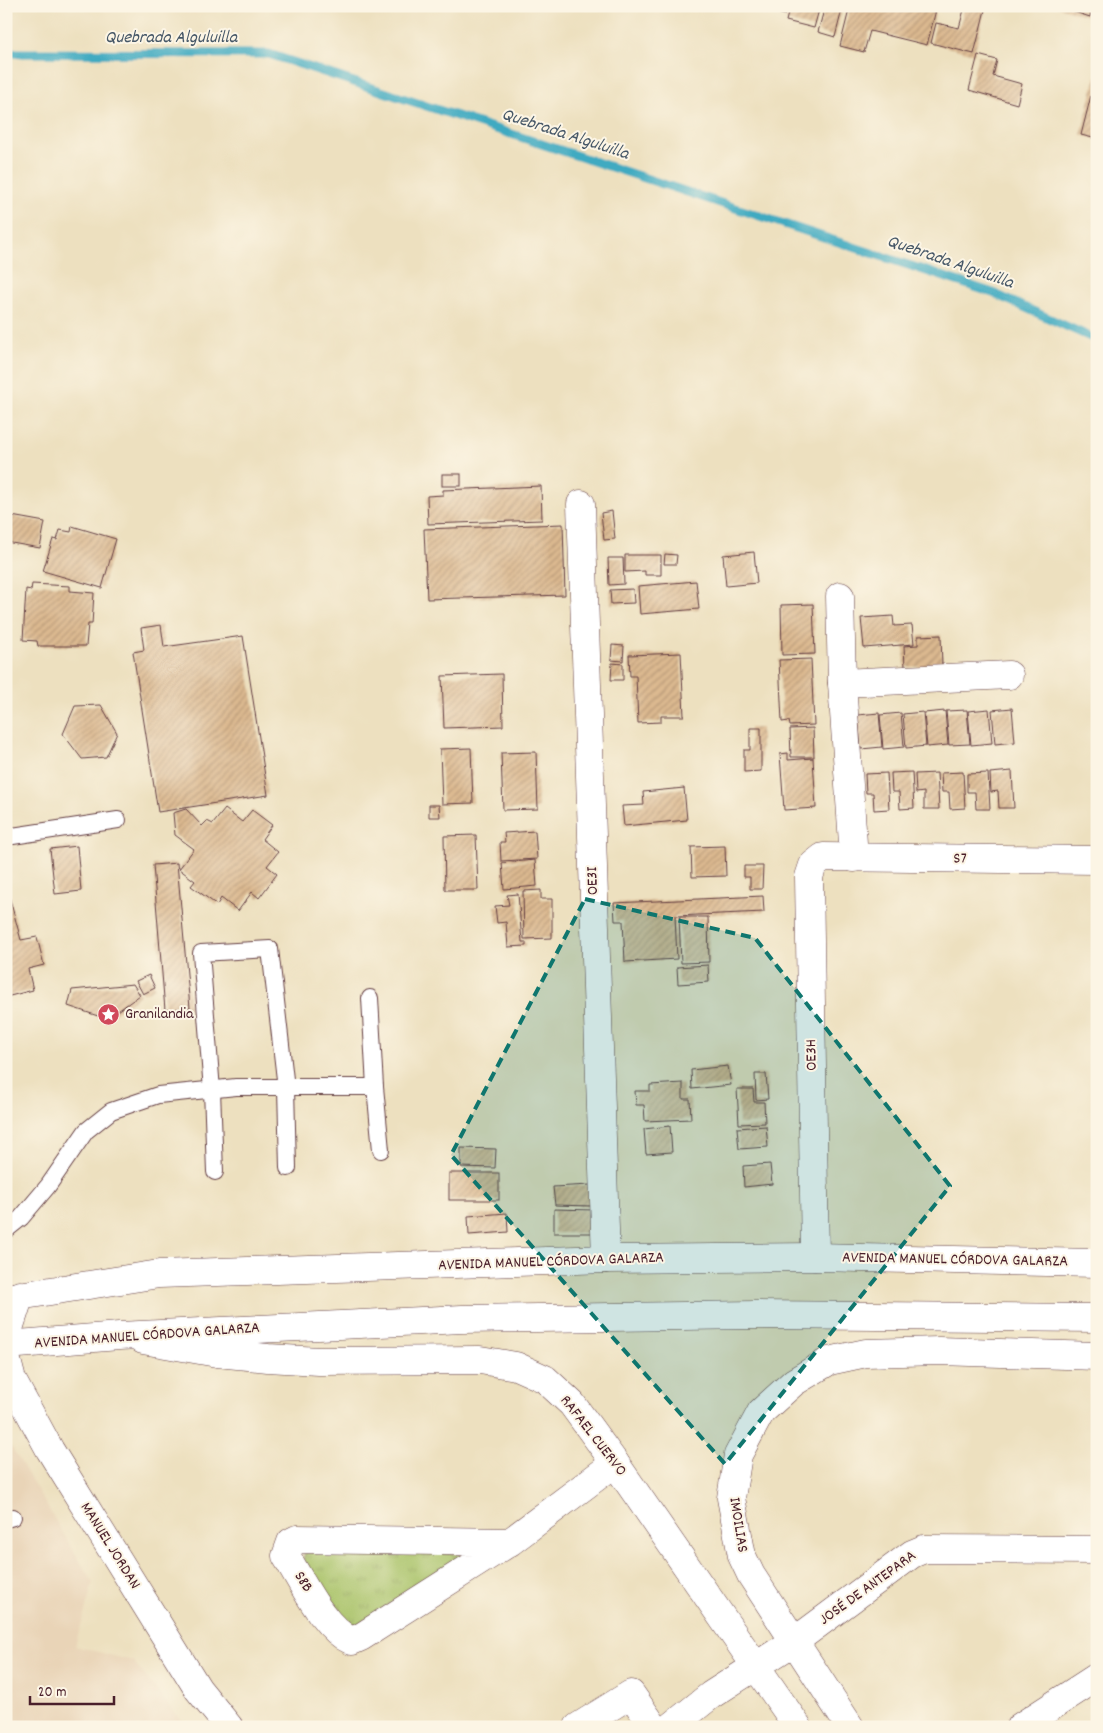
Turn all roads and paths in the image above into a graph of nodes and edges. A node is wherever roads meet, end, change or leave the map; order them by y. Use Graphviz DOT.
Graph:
graph roads {
  1 [pos="580,504"];
  2 [pos="840,596"];
  3 [pos="1009,675"];
  4 [pos="842,683"];
  5 [pos="118,820"];
  6 [pos="6,837"];
  7 [pos="823,857"];
  8 [pos="854,858"];
  9 [pos="1097,860"];
  10 [pos="370,998"];
  11 [pos="375,1087"];
  12 [pos="286,1088"];
  13 [pos="212,1090"];
  14 [pos="381,1150"];
  15 [pos="288,1168"];
  16 [pos="215,1172"];
  17 [pos="6,1230"];
  18 [pos="815,1258"];
  19 [pos="606,1259"];
  20 [pos="1097,1263"];
  21 [pos="13,1297"];
  22 [pos="1097,1318"];
  23 [pos="119,1336"];
  24 [pos="6,1338"];
  25 [pos="6,1345"];
  26 [pos="1097,1356"];
  27 [pos="6,1357"];
  28 [pos="615,1463"];
  29 [pos="510,1542"];
  30 [pos="1097,1550"];
  31 [pos="795,1641"];
  32 [pos="757,1665"];
  33 [pos="1097,1677"];
  34 [pos="229,1727"];
  35 [pos="578,1727"];
  36 [pos="654,1727"];
  37 [pos="671,1727"];
  38 [pos="798,1727"];
  39 [pos="850,1727"];
  40 [pos="1020,1727"];
  1 -- 19 [label="street, OE3I"];
  2 -- 4 [label="street"];
  3 -- 4 [label="street"];
  4 -- 8 [label="street"];
  5 -- 6 [label="lane"];
  7 -- 8 [label="street, S7"];
  7 -- 18 [label="street, OE3H"];
  8 -- 9 [label="street, S7"];
  10 -- 11 [label="lane"];
  11 -- 12 [label="lane"];
  11 -- 14 [label="lane"];
  12 -- 13 [label="lane"];
  12 -- 13 [label="lane"];
  12 -- 15 [label="lane"];
  13 -- 16 [label="lane"];
  13 -- 17 [label="lane"];
  18 -- 19 [label="street, AVENIDA MANUEL CÓRDOVA GALARZA"];
  18 -- 20 [label="street, AVENIDA MANUEL CÓRDOVA GALARZA"];
  19 -- 21 [label="street, AVENIDA MANUEL CÓRDOVA GALARZA"];
  21 -- 24 [label="street"];
  22 -- 23 [label="street, AVENIDA MANUEL CÓRDOVA GALARZA"];
  23 -- 25 [label="street, AVENIDA MANUEL CÓRDOVA GALARZA"];
  23 -- 28 [label="street, RAFAEL CUERVO"];
  26 -- 31 [label="street, IMOILIAS"];
  27 -- 34 [label="street, MANUEL JORDAN"];
  28 -- 29 [label="street, S8B"];
  28 -- 32 [label="street, RAFAEL CUERVO"];
  29 -- 29 [label="street, S8B"];
  30 -- 31 [label="street, JOSÉ DE ANTEPARA"];
  31 -- 32 [label="street, JOSÉ DE ANTEPARA"];
  31 -- 39 [label="street, IMOILIAS"];
  32 -- 37 [label="street, JOSÉ DE ANTEPARA"];
  32 -- 38 [label="street, RAFAEL CUERVO"];
  33 -- 40 [label="street"];
  35 -- 36 [label="street"];
}
